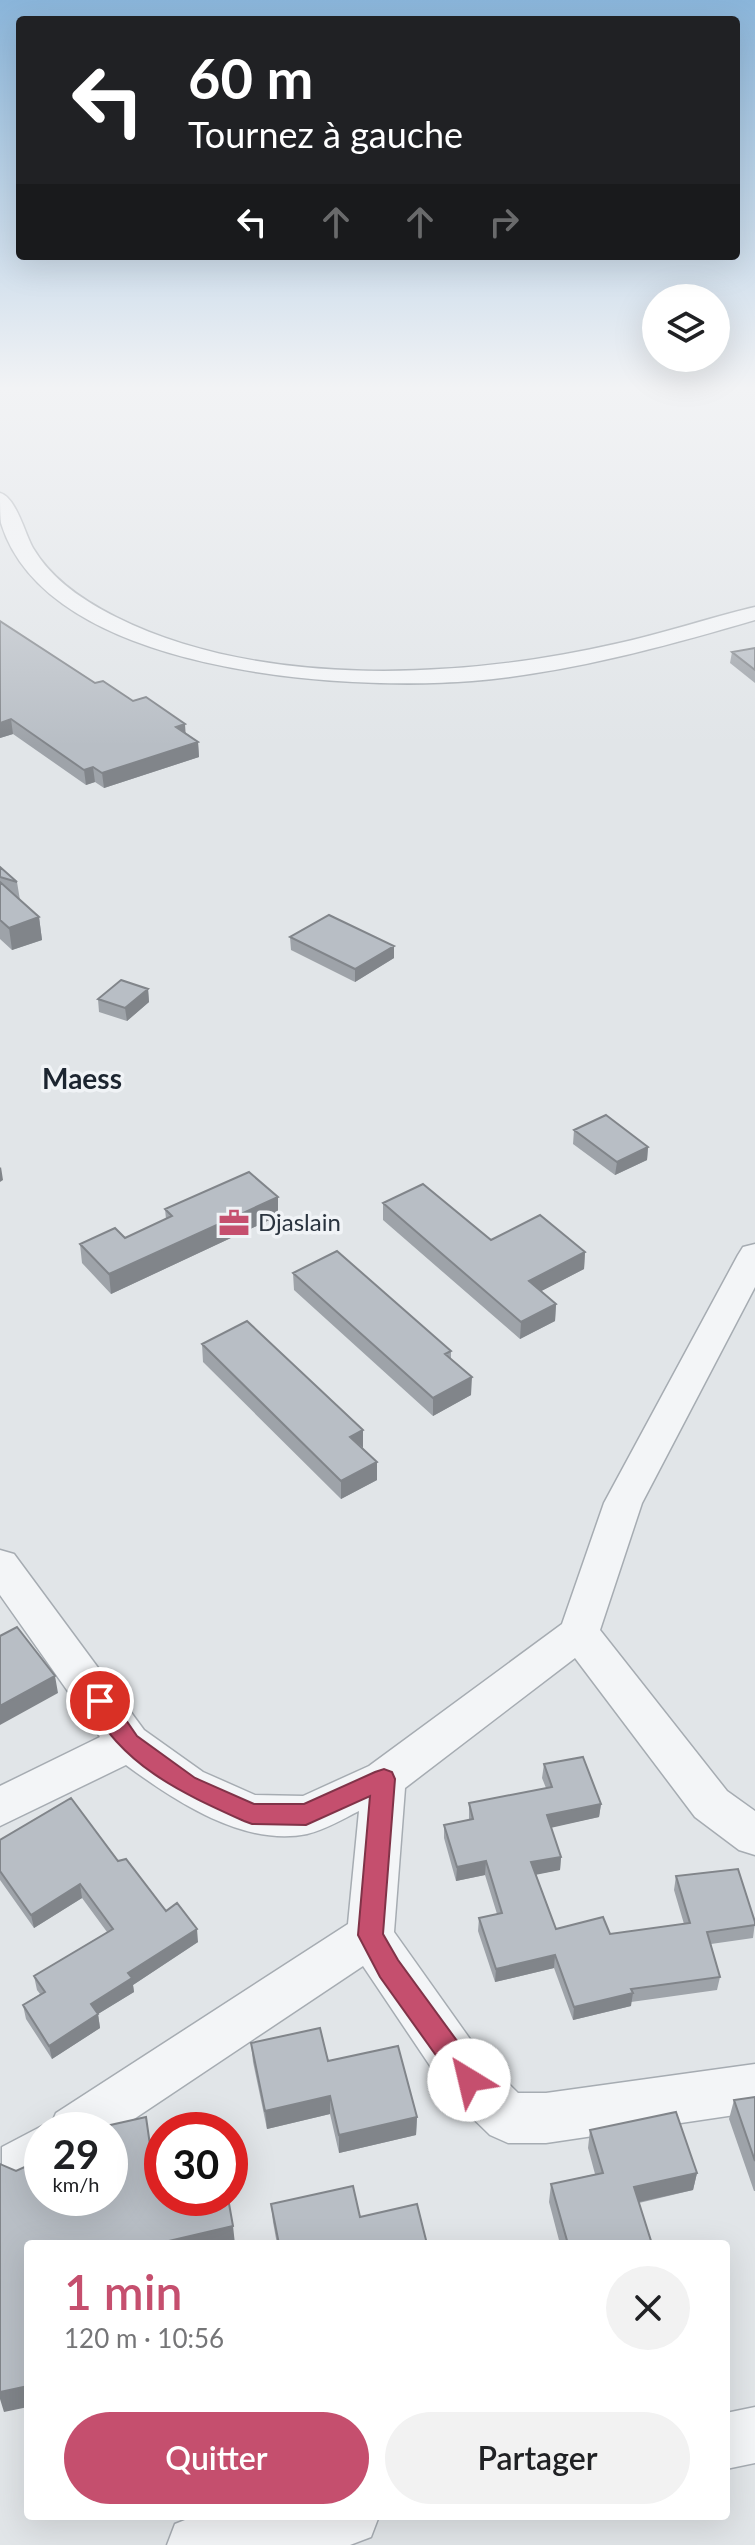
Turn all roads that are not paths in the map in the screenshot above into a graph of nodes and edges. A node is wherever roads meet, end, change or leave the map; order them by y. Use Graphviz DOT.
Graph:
graph roads {
  1 [pos="4,508"];
  2 [pos="755,613"];
  3 [pos="755,1255"];
  4 [pos="0,1565"];
  5 [pos="579,1633"];
  6 [pos="129,1743"];
  7 [pos="384,1779"];
  8 [pos="0,1807"];
  9 [pos="755,1836"];
  10 [pos="370,1935"];
  11 [pos="755,2088"];
  12 [pos="101,2112"];
  13 [pos="755,2435"];
  14 [pos="730,2440"];
  15 [pos="329,2520"];
  16 [pos="196,2545"];
  1 -- 2 [label="street"];
  3 -- 5 [label="street"];
  4 -- 6 [label="street"];
  5 -- 7 [label="street"];
  5 -- 9 [label="street"];
  6 -- 7 [label="street"];
  6 -- 8 [label="street"];
  7 -- 10 [label="street"];
  10 -- 11 [label="street"];
  10 -- 12 [label="street"];
  13 -- 14 [label="street"];
  15 -- 16 [label="street"];
}
